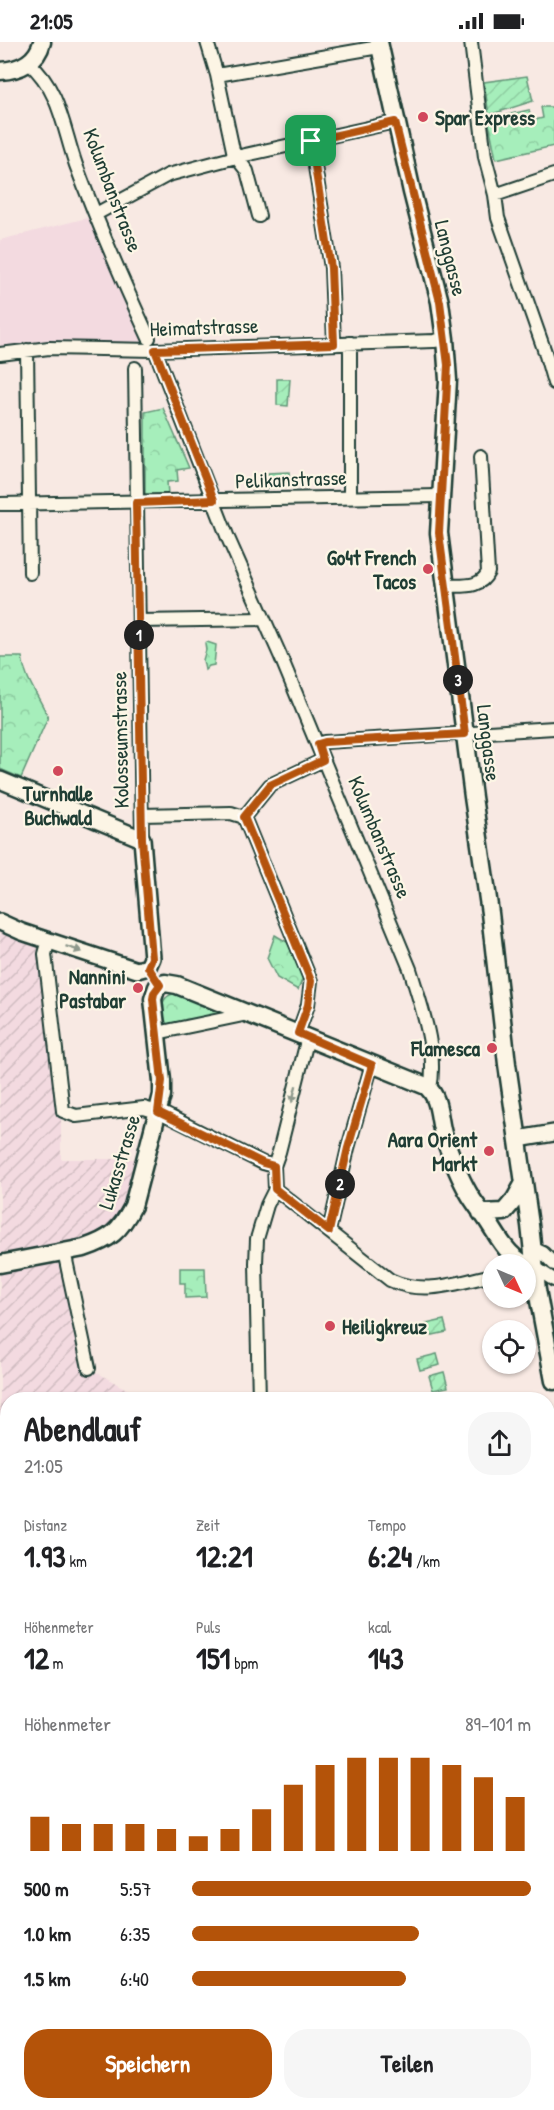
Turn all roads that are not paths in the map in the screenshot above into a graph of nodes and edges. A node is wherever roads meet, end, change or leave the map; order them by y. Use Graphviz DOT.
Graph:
graph roads {
  1 [pos="42,42"];
  2 [pos="207,42"];
  3 [pos="471,42"];
  4 [pos="379,45"];
  5 [pos="29,63"];
  6 [pos="2,71"];
  7 [pos="216,75"];
  8 [pos="395,122"];
  9 [pos="311,141"];
  10 [pos="236,157"];
  11 [pos="554,175"];
  12 [pos="495,195"];
  13 [pos="96,214"];
  14 [pos="259,216"];
  15 [pos="445,339"];
  16 [pos="350,343"];
  17 [pos="152,344"];
  18 [pos="334,344"];
  19 [pos="27,350"];
  20 [pos="0,354"];
  21 [pos="135,368"];
  22 [pos="554,383"];
  23 [pos="481,456"];
  24 [pos="440,496"];
  25 [pos="350,497"];
  26 [pos="214,500"];
  27 [pos="136,503"];
  28 [pos="0,504"];
  29 [pos="30,505"];
  30 [pos="30,573"];
  31 [pos="447,586"];
  32 [pos="264,619"];
  33 [pos="139,621"];
  34 [pos="554,728"];
  35 [pos="465,734"];
  36 [pos="318,744"];
  37 [pos="323,760"];
  38 [pos="0,780"];
  39 [pos="142,815"];
  40 [pos="244,817"];
  41 [pos="142,839"];
  42 [pos="0,922"];
  43 [pos="49,940"];
  44 [pos="148,967"];
  45 [pos="160,985"];
  46 [pos="248,1014"];
  47 [pos="158,1034"];
  48 [pos="303,1035"];
  49 [pos="372,1065"];
  50 [pos="430,1089"];
  51 [pos="158,1112"];
  52 [pos="554,1133"];
  53 [pos="518,1140"];
  54 [pos="274,1166"];
  55 [pos="524,1183"];
  56 [pos="275,1189"];
  57 [pos="485,1218"];
  58 [pos="329,1231"];
  59 [pos="532,1248"];
  60 [pos="64,1251"];
  61 [pos="512,1254"];
  62 [pos="533,1254"];
  63 [pos="0,1264"];
  64 [pos="554,1264"];
  65 [pos="536,1268"];
  66 [pos="482,1277"];
  67 [pos="554,1280"];
  68 [pos="536,1283"];
  69 [pos="89,1368"];
  70 [pos="554,1381"];
  71 [pos="259,1392"];
  1 -- 5 [label="main road"];
  2 -- 7 [label="street"];
  3 -- 12 [label="street"];
  4 -- 7 [label="street"];
  4 -- 8 [label="main road, Langgasse"];
  5 -- 6 [label="main road"];
  5 -- 13 [label="street, Kolumbanstrasse"];
  7 -- 10 [label="street"];
  8 -- 9 [label="street"];
  8 -- 15 [label="main road, Langgasse"];
  9 -- 10 [label="street"];
  9 -- 18 [label="street"];
  10 -- 13 [label="street"];
  10 -- 14 [label="street"];
  11 -- 12 [label="street"];
  12 -- 22 [label="street"];
  13 -- 17 [label="street, Kolumbanstrasse"];
  15 -- 16 [label="street, Heimatstrasse"];
  15 -- 24 [label="main road, Langgasse"];
  16 -- 18 [label="street, Heimatstrasse"];
  16 -- 25 [label="street"];
  17 -- 18 [label="street, Heimatstrasse"];
  17 -- 19 [label="street, Heimatstrasse"];
  17 -- 26 [label="street, Kolumbanstrasse"];
  19 -- 20 [label="street, Heimatstrasse"];
  19 -- 29 [label="street"];
  21 -- 27 [label="street, Kolosseumstrasse"];
  23 -- 31 [label="street"];
  24 -- 25 [label="street, Pelikanstrasse"];
  24 -- 31 [label="main road, Langgasse"];
  25 -- 26 [label="street, Pelikanstrasse"];
  26 -- 27 [label="street, Pelikanstrasse"];
  26 -- 32 [label="street, Kolumbanstrasse"];
  27 -- 29 [label="street, Pelikanstrasse"];
  27 -- 33 [label="street, Kolosseumstrasse"];
  28 -- 29 [label="street, Pelikanstrasse"];
  29 -- 30 [label="street"];
  31 -- 35 [label="main road, Langgasse"];
  32 -- 33 [label="street"];
  32 -- 36 [label="street, Kolumbanstrasse"];
  33 -- 39 [label="street, Kolosseumstrasse"];
  34 -- 35 [label="street"];
  35 -- 36 [label="street"];
  35 -- 53 [label="main road, Langgasse"];
  36 -- 37 [label="street, Kolumbanstrasse"];
  37 -- 40 [label="street"];
  37 -- 50 [label="street, Kolumbanstrasse"];
  38 -- 41 [label="street"];
  39 -- 40 [label="street"];
  39 -- 41 [label="street, Kolosseumstrasse"];
  40 -- 48 [label="street"];
  41 -- 44 [label="street, Kolosseumstrasse"];
  42 -- 43 [label="street"];
  43 -- 44 [label="street, one-way"];
  43 -- 51 [label="street"];
  44 -- 45 [label="street"];
  45 -- 46 [label="main road"];
  45 -- 47 [label="main road, Lukasstrasse"];
  46 -- 47 [label="street"];
  46 -- 48 [label="main road"];
  47 -- 51 [label="main road, Lukasstrasse"];
  48 -- 49 [label="main road"];
  48 -- 54 [label="street, one-way"];
  49 -- 50 [label="main road"];
  49 -- 58 [label="street"];
  50 -- 57 [label="main road, Kolumbanstrasse"];
  51 -- 54 [label="street"];
  51 -- 60 [label="main road, Lukasstrasse"];
  52 -- 53 [label="street"];
  53 -- 55 [label="main road, Langgasse"];
  54 -- 56 [label="street"];
  55 -- 57 [label="main road"];
  55 -- 59 [label="main road, Langgasse"];
  56 -- 58 [label="street"];
  56 -- 71 [label="street"];
  57 -- 59 [label="main road, Kolumbanstrasse"];
  57 -- 61 [label="main road, Kolumbanstrasse"];
  58 -- 66 [label="street"];
  59 -- 62 [label="main road, Langgasse"];
  59 -- 64 [label="street"];
  60 -- 63 [label="main road, Lukasstrasse"];
  60 -- 69 [label="street"];
  65 -- 67 [label="street"];
  68 -- 70 [label="main road, Langgasse"];
}
